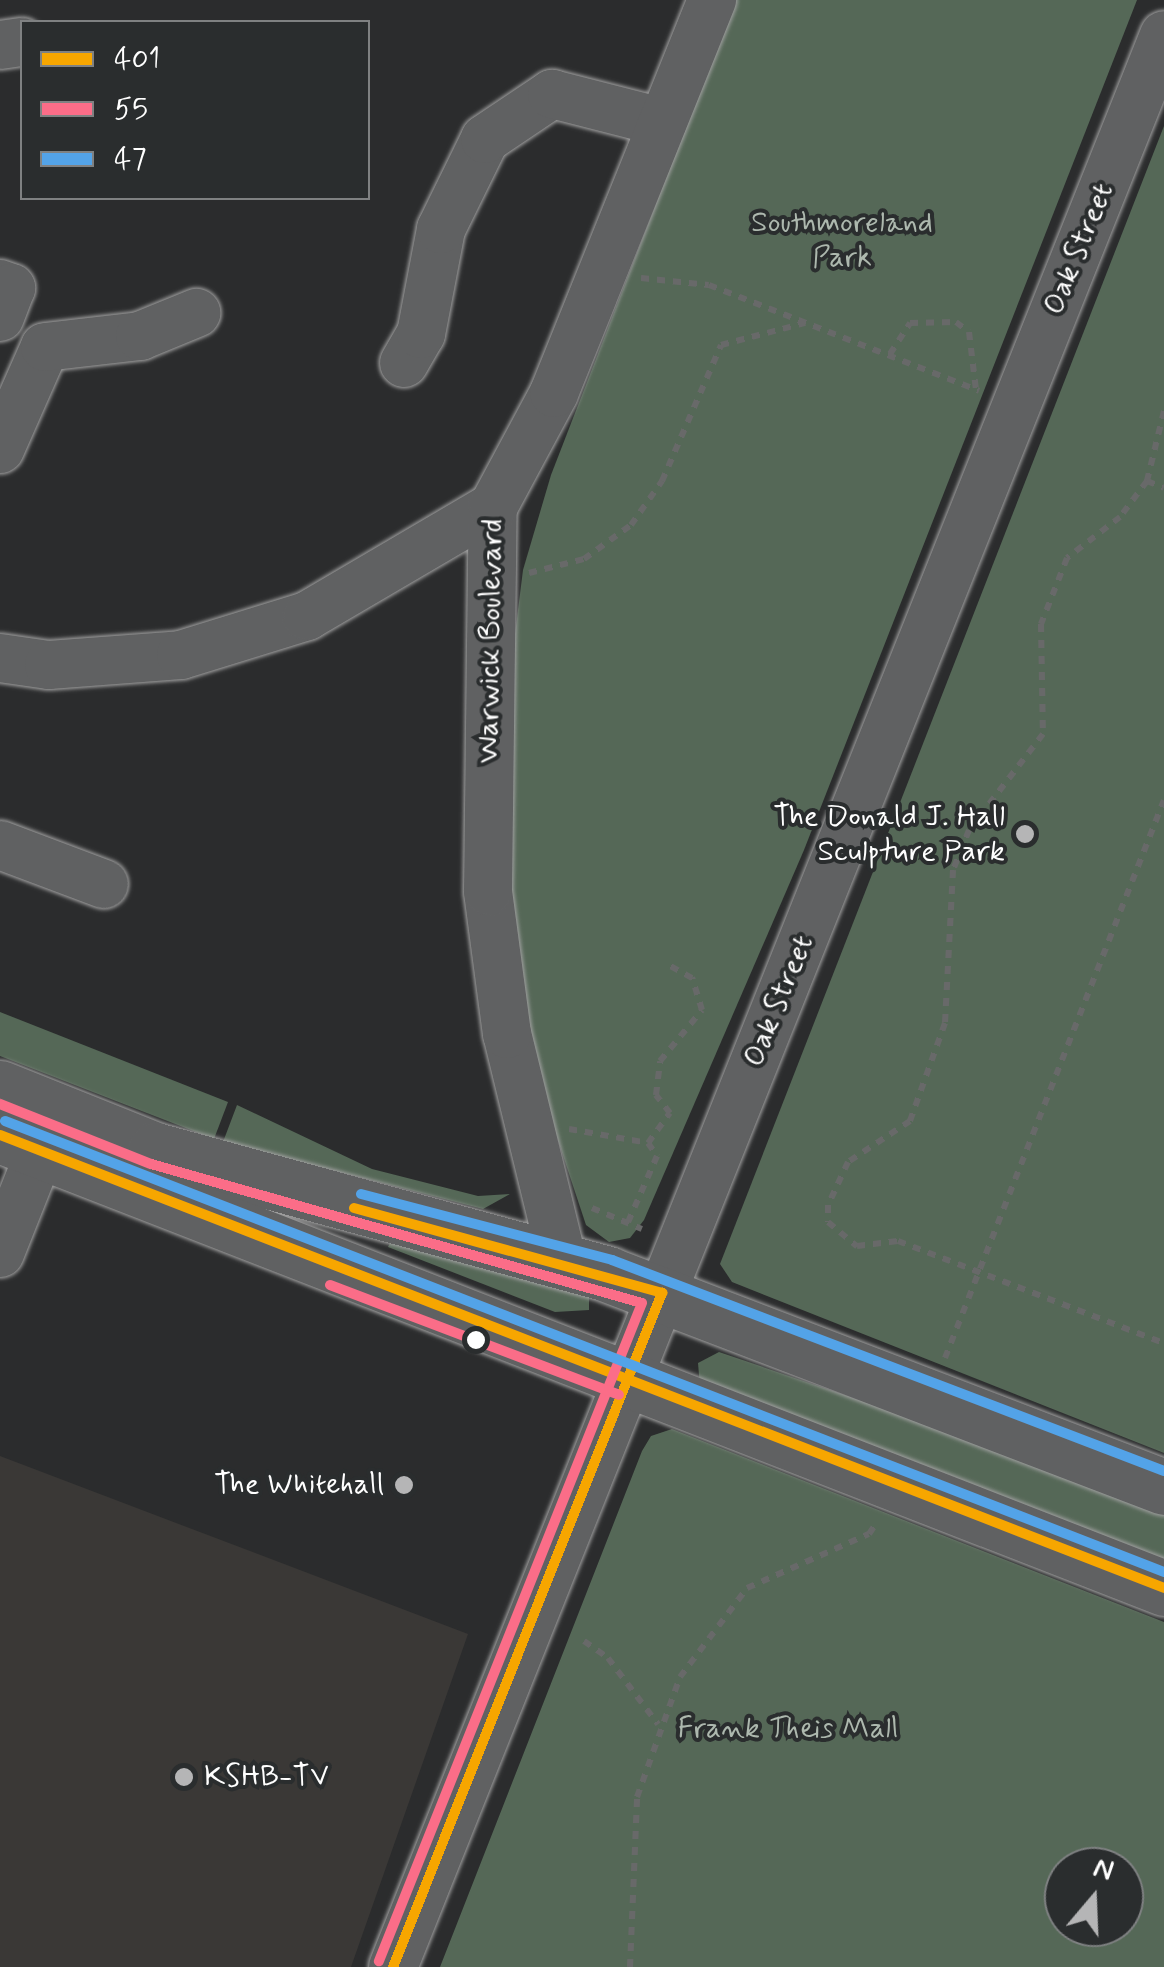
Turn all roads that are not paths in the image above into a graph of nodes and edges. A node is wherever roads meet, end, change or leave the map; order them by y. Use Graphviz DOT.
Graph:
graph roads {
  1 [pos="712,0"];
  2 [pos="1164,35"];
  3 [pos="662,122"];
  4 [pos="0,284"];
  5 [pos="196,313"];
  6 [pos="0,317"];
  7 [pos="404,363"];
  8 [pos="0,449"];
  9 [pos="493,507"];
  10 [pos="0,658"];
  11 [pos="0,844"];
  12 [pos="104,884"];
  13 [pos="0,1088"];
  14 [pos="32,1132"];
  15 [pos="0,1253"];
  16 [pos="562,1259"];
  17 [pos="662,1293"];
  18 [pos="624,1381"];
  19 [pos="1164,1487"];
  20 [pos="1164,1588"];
  21 [pos="392,1967"];
  1 -- 3 [label="street, Warwick Boulevard"];
  2 -- 17 [label="street, Oak Street"];
  3 -- 7 [label="street"];
  3 -- 9 [label="street, Warwick Boulevard"];
  4 -- 6 [label="street"];
  5 -- 8 [label="street"];
  9 -- 10 [label="street"];
  9 -- 16 [label="street, Warwick Boulevard"];
  11 -- 12 [label="street"];
  13 -- 14 [label="main road"];
  14 -- 15 [label="street"];
  14 -- 16 [label="main road"];
  14 -- 18 [label="main road"];
  16 -- 17 [label="main road"];
  17 -- 18 [label="street, Oak Street"];
  17 -- 19 [label="main road"];
  18 -- 20 [label="main road"];
  18 -- 21 [label="street, Oak Street"];
}
